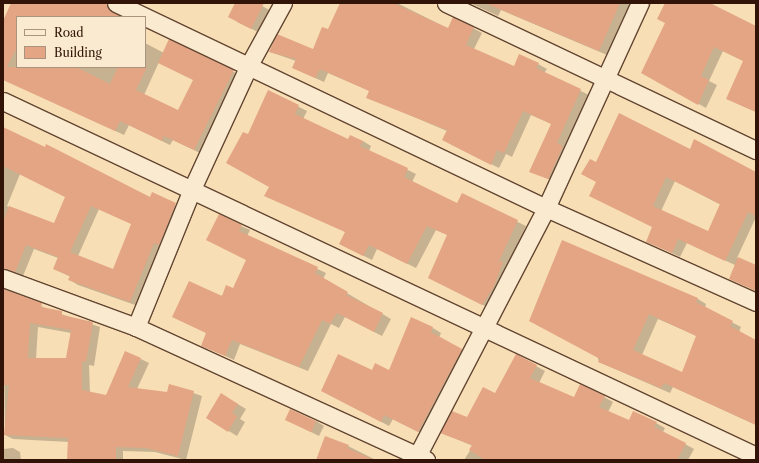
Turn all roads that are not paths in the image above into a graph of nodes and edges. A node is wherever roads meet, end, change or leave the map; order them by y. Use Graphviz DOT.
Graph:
graph roads {
  1 [pos="116,3"];
  2 [pos="283,3"];
  3 [pos="446,3"];
  4 [pos="640,3"];
  5 [pos="144,16"];
  6 [pos="146,17"];
  7 [pos="249,65"];
  8 [pos="606,79"];
  9 [pos="3,101"];
  10 [pos="756,150"];
  11 [pos="192,189"];
  12 [pos="546,208"];
  13 [pos="3,278"];
  14 [pos="756,302"];
  15 [pos="486,326"];
  16 [pos="136,327"];
  17 [pos="756,458"];
  18 [pos="420,459"];
  1 -- 5 [label="street"];
  2 -- 7 [label="street"];
  3 -- 8 [label="street"];
  4 -- 8 [label="street"];
  6 -- 7 [label="street"];
  7 -- 11 [label="street"];
  7 -- 12 [label="street"];
  8 -- 10 [label="street"];
  8 -- 12 [label="street"];
  9 -- 11 [label="street"];
  11 -- 15 [label="street"];
  11 -- 16 [label="street"];
  12 -- 14 [label="street"];
  12 -- 15 [label="street"];
  13 -- 16 [label="street"];
  15 -- 17 [label="street"];
  15 -- 18 [label="street"];
  16 -- 18 [label="street"];
}
